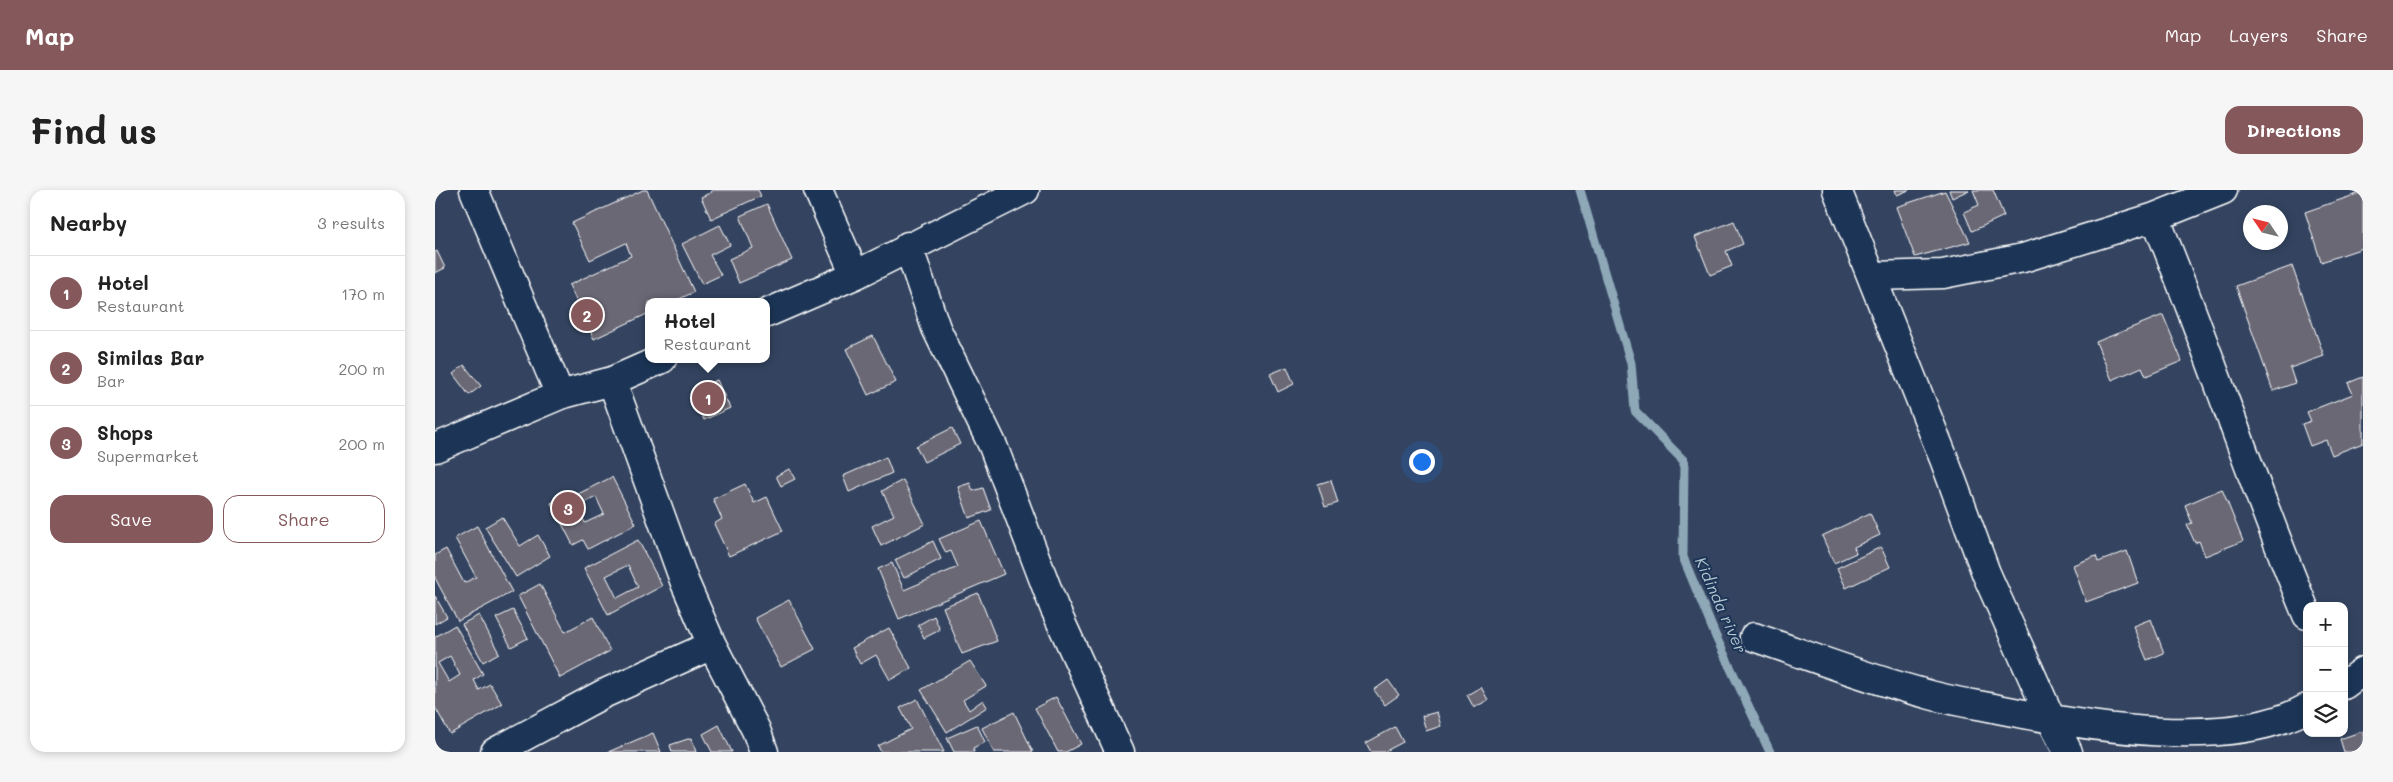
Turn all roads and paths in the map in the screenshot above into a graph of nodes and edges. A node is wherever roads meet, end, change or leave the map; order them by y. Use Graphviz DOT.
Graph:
graph roads {
  1 [pos="474,190"];
  2 [pos="819,190"];
  3 [pos="1025,190"];
  4 [pos="1837,190"];
  5 [pos="2223,190"];
  6 [pos="2155,217"];
  7 [pos="909,246"];
  8 [pos="855,275"];
  9 [pos="1873,276"];
  10 [pos="770,312"];
  11 [pos="652,363"];
  12 [pos="612,381"];
  13 [pos="561,395"];
  14 [pos="435,448"];
  15 [pos="2303,606"];
  16 [pos="1755,637"];
  17 [pos="712,645"];
  18 [pos="2363,671"];
  19 [pos="2348,682"];
  20 [pos="2303,709"];
  21 [pos="2051,719"];
  22 [pos="495,752"];
  23 [pos="764,752"];
  24 [pos="1120,752"];
  25 [pos="2069,752"];
  1 -- 13 [label="street"];
  2 -- 8 [label="street"];
  3 -- 7 [label="street"];
  4 -- 9 [label="street"];
  5 -- 6 [label="street"];
  6 -- 9 [label="street"];
  6 -- 15 [label="street"];
  7 -- 8 [label="street"];
  7 -- 24 [label="street"];
  8 -- 10 [label="street"];
  9 -- 21 [label="street"];
  11 -- 12 [label="street"];
  12 -- 13 [label="street"];
  12 -- 17 [label="street"];
  13 -- 14 [label="street"];
  16 -- 21 [label="street"];
  17 -- 22 [label="street"];
  17 -- 23 [label="street"];
  18 -- 19 [label="street"];
  20 -- 21 [label="street"];
  21 -- 25 [label="street"];
}
